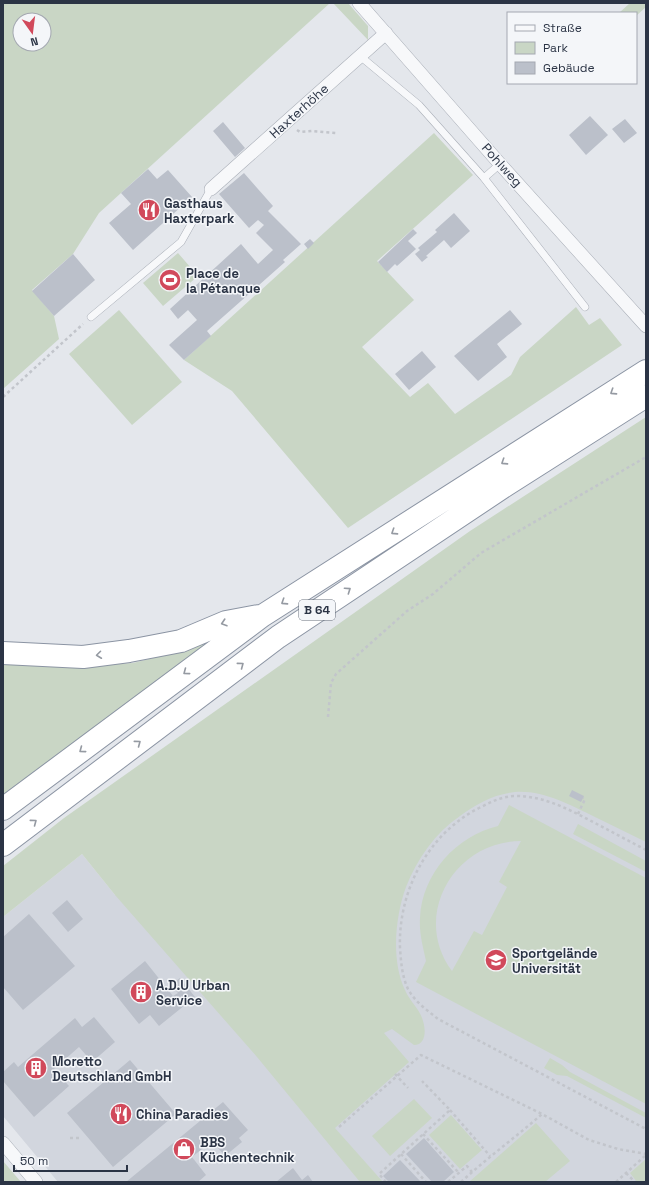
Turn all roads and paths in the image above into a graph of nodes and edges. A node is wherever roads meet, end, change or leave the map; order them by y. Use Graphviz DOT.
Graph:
graph roads {
  1 [pos="359,3"];
  2 [pos="386,33"];
  3 [pos="360,56"];
  4 [pos="284,124"];
  5 [pos="336,133"];
  6 [pos="500,164"];
  7 [pos="484,178"];
  8 [pos="211,189"];
  9 [pos="585,307"];
  10 [pos="91,317"];
  11 [pos="646,326"];
  12 [pos="646,371"];
  13 [pos="646,396"];
  14 [pos="3,397"];
  15 [pos="646,457"];
  16 [pos="262,616"];
  17 [pos="3,653"];
  18 [pos="328,717"];
  19 [pos="583,798"];
  20 [pos="3,809"];
  21 [pos="578,814"];
  22 [pos="3,845"];
  23 [pos="646,850"];
  24 [pos="396,1075"];
  25 [pos="422,1081"];
  26 [pos="408,1088"];
  27 [pos="450,1110"];
  28 [pos="542,1114"];
  29 [pos="339,1127"];
  30 [pos="646,1129"];
  31 [pos="422,1134"];
  32 [pos="70,1138"];
  33 [pos="80,1138"];
  34 [pos="3,1143"];
  35 [pos="401,1154"];
  36 [pos="646,1154"];
  37 [pos="490,1156"];
  38 [pos="472,1172"];
  39 [pos="459,1173"];
  40 [pos="626,1173"];
  41 [pos="36,1182"];
  42 [pos="386,1182"];
  43 [pos="426,1182"];
  44 [pos="448,1182"];
  45 [pos="461,1182"];
  46 [pos="616,1182"];
  47 [pos="634,1182"];
  1 -- 2 [label="street, Pohlweg"];
  2 -- 3 [label="street, Haxterhöhe"];
  2 -- 6 [label="street, Pohlweg"];
  3 -- 4 [label="street, Haxterhöhe"];
  3 -- 7 [label="lane"];
  4 -- 5 [label="path"];
  4 -- 8 [label="street, Haxterhöhe"];
  6 -- 7 [label="lane"];
  6 -- 11 [label="street, Pohlweg"];
  7 -- 9 [label="lane"];
  8 -- 10 [label="lane"];
  10 -- 14 [label="path"];
  12 -- 16 [label="highway, B 64, one-way"];
  22 -- 13 [label="highway, B 64, one-way"];
  15 -- 18 [label="path"];
  16 -- 17 [label="highway, one-way"];
  16 -- 20 [label="highway, B 64, one-way"];
  19 -- 21 [label="path"];
  21 -- 23 [label="path"];
  21 -- 30 [label="path"];
  24 -- 26 [label="path"];
  24 -- 28 [label="path"];
  24 -- 29 [label="path"];
  25 -- 27 [label="path"];
  27 -- 31 [label="path"];
  27 -- 37 [label="path"];
  28 -- 36 [label="path"];
  28 -- 37 [label="path"];
  31 -- 35 [label="path"];
  31 -- 39 [label="path"];
  32 -- 33 [label="path"];
  34 -- 41 [label="street"];
  35 -- 42 [label="path"];
  35 -- 43 [label="path"];
  36 -- 40 [label="path"];
  37 -- 38 [label="path"];
  38 -- 39 [label="path"];
  38 -- 45 [label="path"];
  39 -- 44 [label="path"];
  40 -- 46 [label="path"];
  40 -- 47 [label="path"];
}
